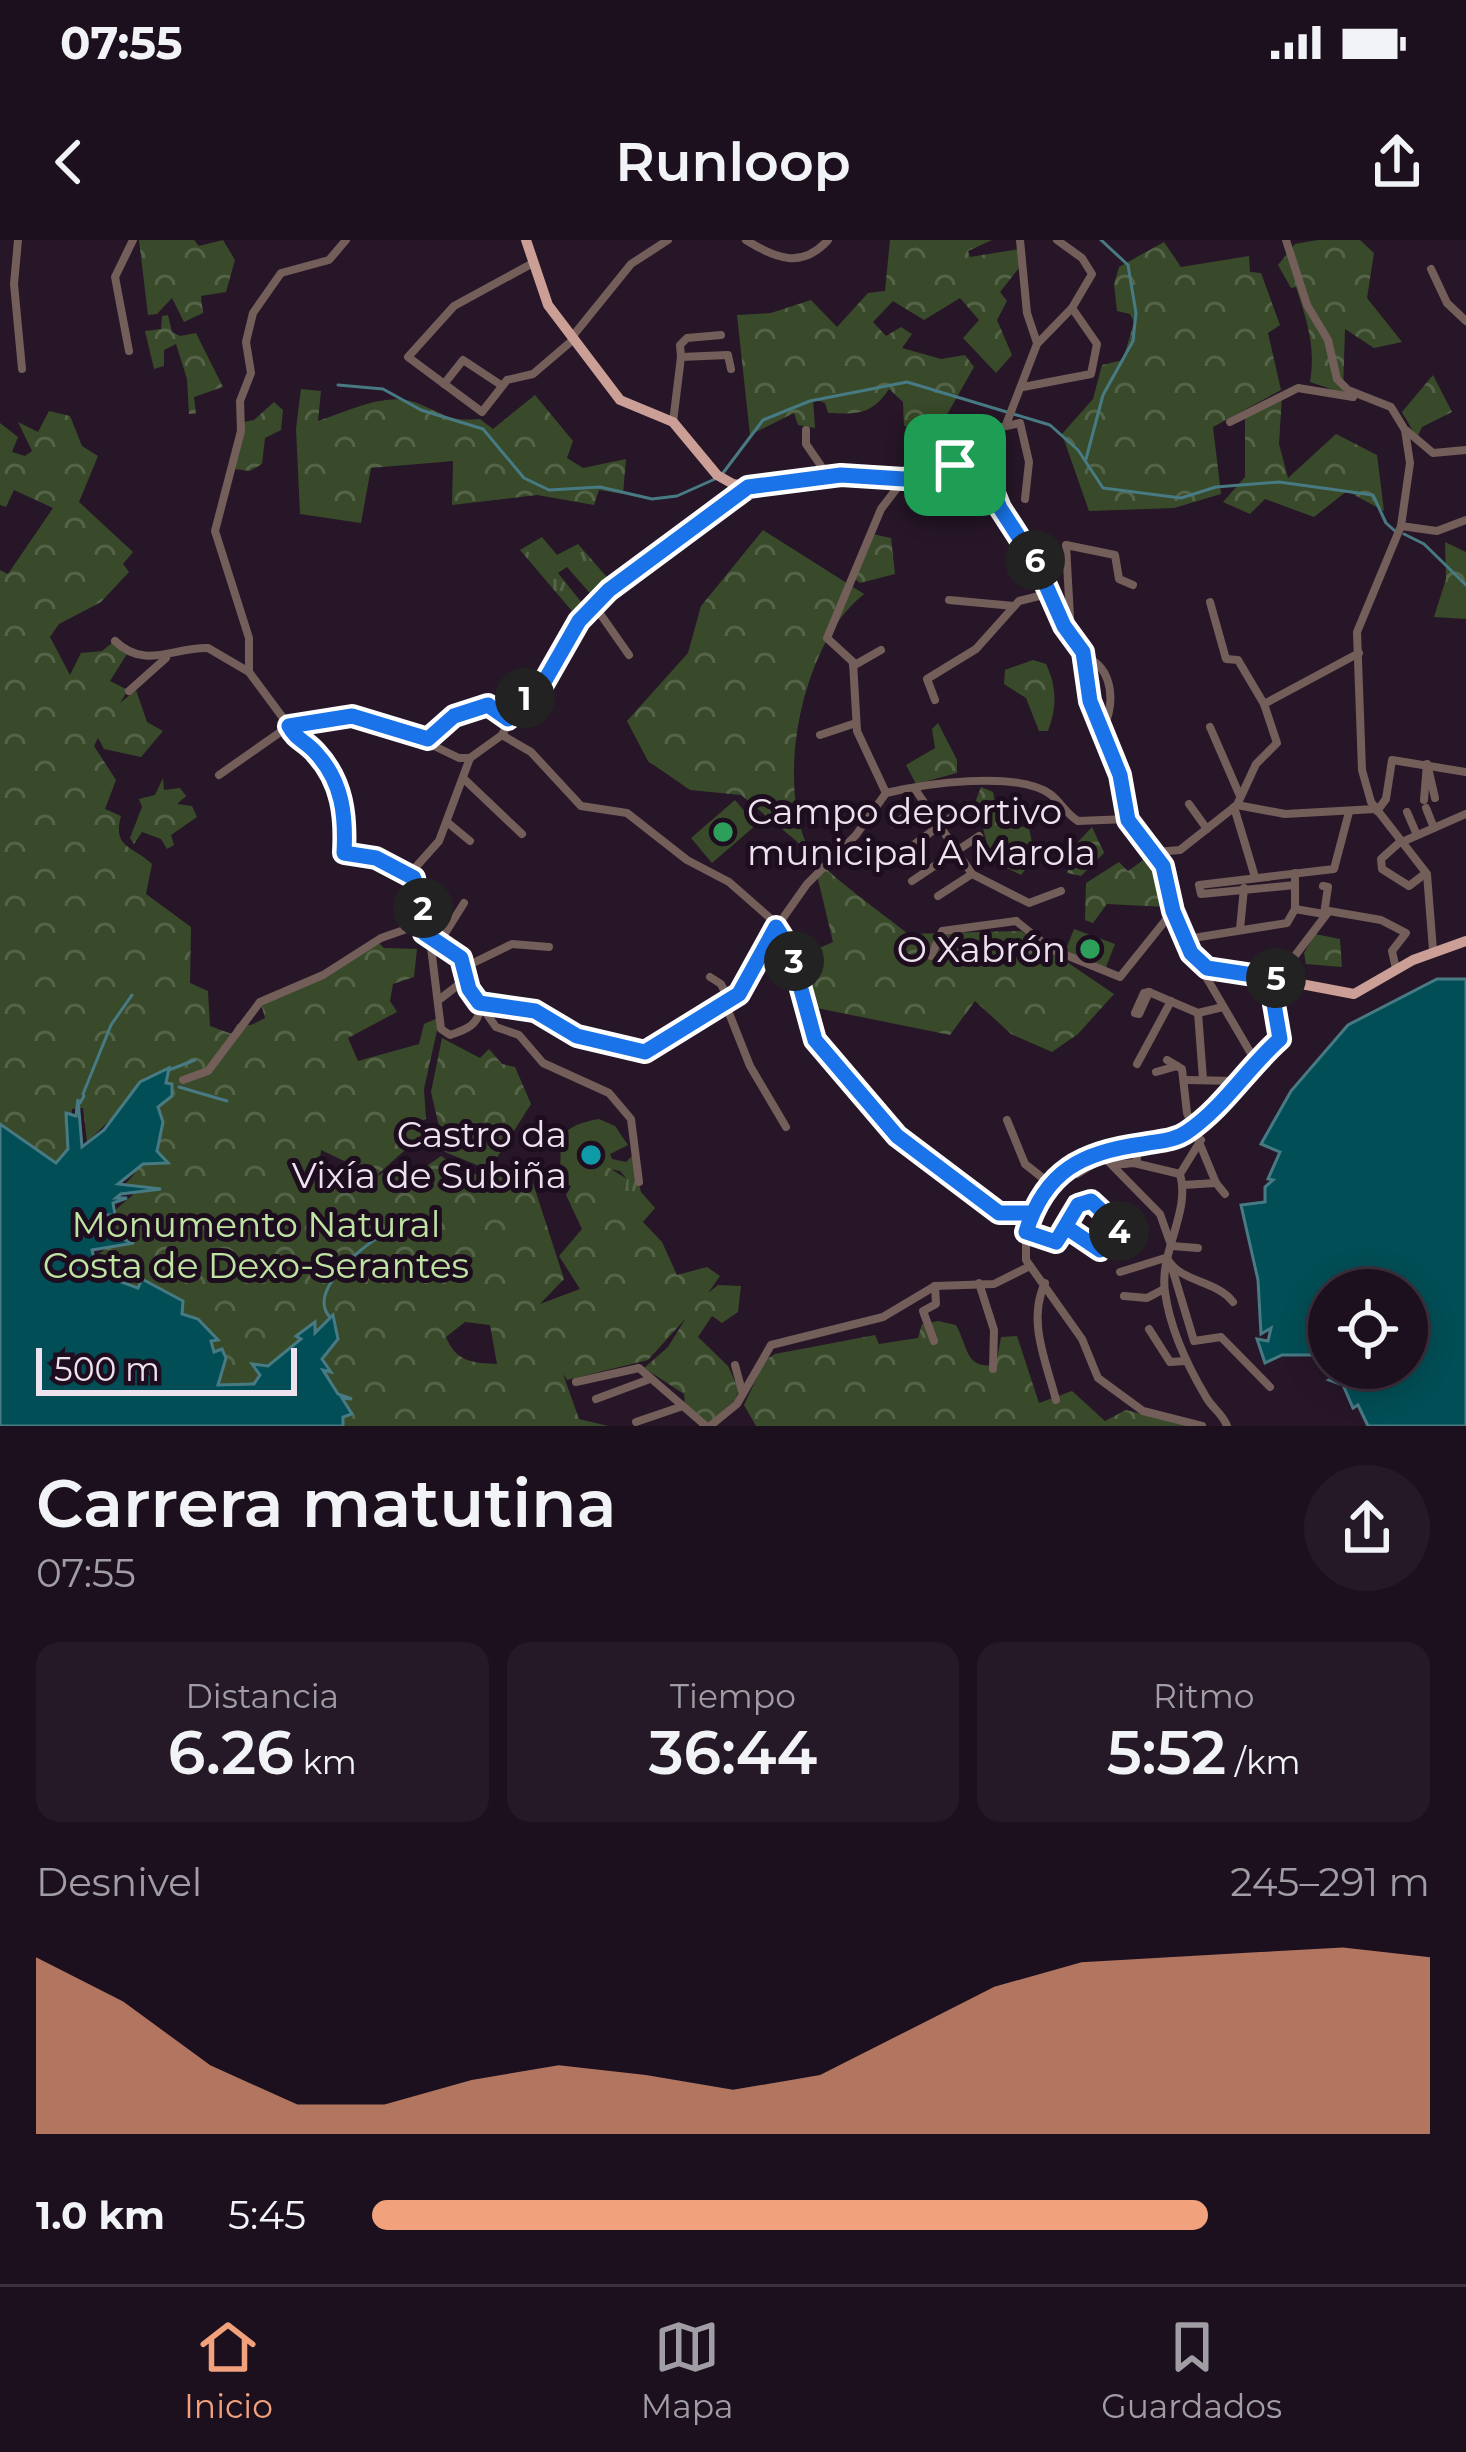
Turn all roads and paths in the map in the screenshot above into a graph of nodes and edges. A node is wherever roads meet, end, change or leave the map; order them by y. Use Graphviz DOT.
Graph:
graph roads {
  1 [pos="18,240"];
  2 [pos="134,240"];
  3 [pos="346,240"];
  4 [pos="526,240"];
  5 [pos="668,240"];
  6 [pos="746,240"];
  7 [pos="828,240"];
  8 [pos="1020,240"];
  9 [pos="1057,240"];
  10 [pos="1286,240"];
  11 [pos="533,263"];
  12 [pos="1431,269"];
  13 [pos="1072,308"];
  14 [pos="1466,321"];
  15 [pos="721,335"];
  16 [pos="573,338"];
  17 [pos="1037,344"];
  18 [pos="129,351"];
  19 [pos="681,357"];
  20 [pos="22,369"];
  21 [pos="731,369"];
  22 [pos="443,384"];
  23 [pos="501,385"];
  24 [pos="1023,387"];
  25 [pos="1360,395"];
  26 [pos="673,422"];
  27 [pos="1007,422"];
  28 [pos="1230,422"];
  29 [pos="806,430"];
  30 [pos="1405,430"];
  31 [pos="1466,450"];
  32 [pos="955,465"];
  33 [pos="828,476"];
  34 [pos="904,479"];
  35 [pos="748,487"];
  36 [pos="1025,500"];
  37 [pos="1466,520"];
  38 [pos="1401,526"];
  39 [pos="1133,585"];
  40 [pos="1052,592"];
  41 [pos="949,600"];
  42 [pos="1210,602"];
  43 [pos="594,604"];
  44 [pos="1014,606"];
  45 [pos="1070,636"];
  46 [pos="115,641"];
  47 [pos="881,650"];
  48 [pos="1359,652"];
  49 [pos="629,655"];
  50 [pos="1084,656"];
  51 [pos="167,658"];
  52 [pos="853,666"];
  53 [pos="249,672"];
  54 [pos="129,691"];
  55 [pos="935,700"];
  56 [pos="1264,704"];
  57 [pos="508,719"];
  58 [pos="856,723"];
  59 [pos="289,726"];
  60 [pos="1210,727"];
  61 [pos="1100,732"];
  62 [pos="502,735"];
  63 [pos="820,735"];
  64 [pos="428,739"];
  65 [pos="470,758"];
  66 [pos="1427,764"];
  67 [pos="1466,772"];
  68 [pos="219,775"];
  69 [pos="463,778"];
  70 [pos="915,789"];
  71 [pos="886,793"];
  72 [pos="924,804"];
  73 [pos="970,804"];
  74 [pos="1189,804"];
  75 [pos="1237,804"];
  76 [pos="1377,807"];
  77 [pos="1349,812"];
  78 [pos="1407,812"];
  79 [pos="1466,814"];
  80 [pos="1128,820"];
  81 [pos="447,822"];
  82 [pos="894,824"];
  83 [pos="940,827"];
  84 [pos="1434,828"];
  85 [pos="1207,829"];
  86 [pos="522,834"];
  87 [pos="1417,835"];
  88 [pos="980,836"];
  89 [pos="470,841"];
  90 [pos="1401,841"];
  91 [pos="957,851"];
  92 [pos="904,852"];
  93 [pos="1155,852"];
  94 [pos="1426,872"];
  95 [pos="1295,873"];
  96 [pos="972,874"];
  97 [pos="1255,877"];
  98 [pos="414,878"];
  99 [pos="912,881"];
  100 [pos="1295,885"];
  101 [pos="1244,886"];
  102 [pos="1323,886"];
  103 [pos="1061,891"];
  104 [pos="938,896"];
  105 [pos="1024,902"];
  106 [pos="464,903"];
  107 [pos="1295,909"];
  108 [pos="1173,911"];
  109 [pos="1016,921"];
  110 [pos="421,923"];
  111 [pos="777,926"];
  112 [pos="1240,928"];
  113 [pos="1185,940"];
  114 [pos="434,941"];
  115 [pos="1466,941"];
  116 [pos="548,946"];
  117 [pos="1433,950"];
  118 [pos="931,956"];
  119 [pos="465,967"];
  120 [pos="1202,967"];
  121 [pos="1396,969"];
  122 [pos="710,977"];
  123 [pos="466,979"];
  124 [pos="1279,979"];
  125 [pos="1149,992"];
  126 [pos="440,999"];
  127 [pos="1171,1001"];
  128 [pos="727,1002"];
  129 [pos="480,1005"];
  130 [pos="1223,1007"];
  131 [pos="1198,1013"];
  132 [pos="1167,1060"];
  133 [pos="1256,1062"];
  134 [pos="1137,1064"];
  135 [pos="1179,1066"];
  136 [pos="1156,1072"];
  137 [pos="1203,1079"];
  138 [pos="183,1080"];
  139 [pos="1186,1080"];
  140 [pos="1238,1081"];
  141 [pos="1007,1120"];
  142 [pos="786,1126"];
  143 [pos="1194,1126"];
  144 [pos="1201,1140"];
  145 [pos="1138,1151"];
  146 [pos="1100,1155"];
  147 [pos="1136,1163"];
  148 [pos="1113,1165"];
  149 [pos="1077,1174"];
  150 [pos="1181,1179"];
  151 [pos="639,1182"];
  152 [pos="1048,1183"];
  153 [pos="1216,1184"];
  154 [pos="1225,1194"];
  155 [pos="1032,1213"];
  156 [pos="1066,1227"];
  157 [pos="1026,1232"];
  158 [pos="1171,1245"];
  159 [pos="1198,1248"];
  160 [pos="1167,1258"];
  161 [pos="1030,1266"];
  162 [pos="1172,1268"];
  163 [pos="1120,1272"];
  164 [pos="979,1283"];
  165 [pos="1045,1283"];
  166 [pos="935,1286"];
  167 [pos="1165,1289"];
  168 [pos="1124,1296"];
  169 [pos="1233,1301"];
  170 [pos="1149,1329"];
  171 [pos="934,1341"];
  172 [pos="1185,1361"];
  173 [pos="735,1365"];
  174 [pos="993,1369"];
  175 [pos="650,1379"];
  176 [pos="576,1382"];
  177 [pos="1270,1387"];
  178 [pos="743,1392"];
  179 [pos="596,1399"];
  180 [pos="1056,1400"];
  181 [pos="682,1406"];
  182 [pos="636,1422"];
  183 [pos="708,1426"];
  184 [pos="1202,1426"];
  185 [pos="1227,1426"];
  1 -- 20 [label="street"];
  2 -- 18 [label="street"];
  3 -- 53 [label="street"];
  4 -- 11 [label="main road"];
  5 -- 16 [label="street"];
  6 -- 7 [label="street"];
  8 -- 17 [label="street"];
  9 -- 13 [label="street"];
  10 -- 25 [label="street"];
  11 -- 16 [label="main road"];
  11 -- 22 [label="street"];
  12 -- 14 [label="street"];
  13 -- 17 [label="street"];
  13 -- 24 [label="street"];
  15 -- 19 [label="street"];
  16 -- 23 [label="street"];
  16 -- 26 [label="main road"];
  17 -- 24 [label="street"];
  19 -- 21 [label="street"];
  19 -- 26 [label="street"];
  22 -- 23 [label="street"];
  22 -- 23 [label="street"];
  24 -- 27 [label="street"];
  25 -- 28 [label="street"];
  25 -- 30 [label="street"];
  26 -- 35 [label="main road"];
  27 -- 32 [label="street"];
  27 -- 36 [label="street"];
  29 -- 33 [label="street"];
  30 -- 31 [label="street"];
  30 -- 38 [label="street"];
  32 -- 34 [label="main road"];
  32 -- 40 [label="main road"];
  33 -- 34 [label="main road"];
  33 -- 35 [label="main road"];
  34 -- 52 [label="street"];
  35 -- 43 [label="street"];
  37 -- 38 [label="street"];
  38 -- 48 [label="street"];
  39 -- 45 [label="street"];
  40 -- 44 [label="street"];
  40 -- 45 [label="main road"];
  41 -- 44 [label="street"];
  42 -- 56 [label="street"];
  43 -- 49 [label="street"];
  43 -- 57 [label="street"];
  44 -- 55 [label="street"];
  45 -- 50 [label="main road"];
  46 -- 51 [label="street"];
  47 -- 52 [label="street"];
  48 -- 56 [label="street"];
  48 -- 76 [label="street"];
  50 -- 61 [label="main road"];
  50 -- 61 [label="street"];
  51 -- 53 [label="street"];
  51 -- 54 [label="street"];
  52 -- 58 [label="street"];
  53 -- 59 [label="street"];
  56 -- 75 [label="street"];
  57 -- 62 [label="street"];
  57 -- 64 [label="street"];
  58 -- 63 [label="street"];
  58 -- 71 [label="street"];
  59 -- 64 [label="street"];
  59 -- 68 [label="street"];
  59 -- 98 [label="street"];
  60 -- 75 [label="street"];
  61 -- 80 [label="main road"];
  62 -- 65 [label="street"];
  62 -- 111 [label="street"];
  64 -- 65 [label="street"];
  65 -- 69 [label="street"];
  66 -- 67 [label="street"];
  66 -- 76 [label="street"];
  66 -- 84 [label="street"];
  69 -- 81 [label="street"];
  69 -- 86 [label="street"];
  70 -- 71 [label="street"];
  70 -- 72 [label="street"];
  70 -- 80 [label="street"];
  71 -- 111 [label="street"];
  72 -- 82 [label="street"];
  72 -- 83 [label="street"];
  73 -- 83 [label="street"];
  74 -- 85 [label="street"];
  75 -- 77 [label="street"];
  75 -- 85 [label="street"];
  75 -- 97 [label="street"];
  76 -- 77 [label="street"];
  76 -- 90 [label="street"];
  77 -- 95 [label="street"];
  78 -- 87 [label="street"];
  79 -- 84 [label="street"];
  80 -- 93 [label="main road"];
  81 -- 89 [label="street"];
  81 -- 98 [label="street"];
  83 -- 91 [label="street"];
  83 -- 92 [label="street"];
  84 -- 87 [label="street"];
  85 -- 93 [label="street"];
  87 -- 90 [label="street"];
  88 -- 91 [label="street"];
  90 -- 94 [label="street"];
  90 -- 94 [label="street"];
  91 -- 96 [label="street"];
  91 -- 99 [label="street"];
  93 -- 108 [label="main road"];
  94 -- 117 [label="street"];
  95 -- 97 [label="street"];
  95 -- 100 [label="street"];
  96 -- 104 [label="street"];
  96 -- 105 [label="street"];
  97 -- 101 [label="street"];
  98 -- 110 [label="street"];
  100 -- 101 [label="street"];
  100 -- 107 [label="street"];
  101 -- 101 [label="street"];
  101 -- 112 [label="street"];
  102 -- 107 [label="street"];
  103 -- 105 [label="street"];
  105 -- 109 [label="street"];
  106 -- 114 [label="street"];
  107 -- 112 [label="street"];
  108 -- 109 [label="street"];
  108 -- 113 [label="main road"];
  109 -- 118 [label="street"];
  110 -- 114 [label="street"];
  110 -- 138 [label="street"];
  111 -- 128 [label="street"];
  111 -- 155 [label="street"];
  112 -- 113 [label="street"];
  113 -- 120 [label="main road"];
  114 -- 119 [label="street"];
  114 -- 126 [label="street"];
  115 -- 117 [label="main road"];
  116 -- 119 [label="street"];
  117 -- 121 [label="main road"];
  119 -- 123 [label="street"];
  120 -- 124 [label="main road"];
  120 -- 130 [label="street"];
  121 -- 124 [label="main road"];
  121 -- 124 [label="street"];
  122 -- 128 [label="street"];
  123 -- 126 [label="street"];
  123 -- 129 [label="street"];
  124 -- 133 [label="street"];
  125 -- 127 [label="street"];
  126 -- 129 [label="street"];
  127 -- 131 [label="street"];
  127 -- 134 [label="street"];
  128 -- 129 [label="street"];
  128 -- 142 [label="street"];
  129 -- 151 [label="street"];
  130 -- 131 [label="street"];
  130 -- 133 [label="street"];
  131 -- 137 [label="street"];
  132 -- 135 [label="street"];
  133 -- 140 [label="street"];
  135 -- 136 [label="street"];
  135 -- 139 [label="street"];
  137 -- 139 [label="street"];
  137 -- 140 [label="street"];
  139 -- 143 [label="street"];
  140 -- 143 [label="street"];
  141 -- 152 [label="street"];
  143 -- 144 [label="street"];
  143 -- 146 [label="street"];
  144 -- 150 [label="street"];
  144 -- 153 [label="street"];
  145 -- 147 [label="street"];
  146 -- 148 [label="street"];
  146 -- 149 [label="street"];
  146 -- 152 [label="street"];
  147 -- 148 [label="street"];
  147 -- 150 [label="street"];
  148 -- 158 [label="street"];
  150 -- 153 [label="street"];
  150 -- 158 [label="street"];
  152 -- 155 [label="street"];
  153 -- 154 [label="street"];
  155 -- 157 [label="street"];
  156 -- 156 [label="street"];
  156 -- 157 [label="street"];
  157 -- 161 [label="street"];
  158 -- 159 [label="street"];
  158 -- 160 [label="street"];
  160 -- 162 [label="street"];
  160 -- 163 [label="street"];
  160 -- 167 [label="street"];
  161 -- 164 [label="street"];
  161 -- 165 [label="street"];
  162 -- 169 [label="street"];
  162 -- 177 [label="street"];
  164 -- 166 [label="street"];
  164 -- 174 [label="street"];
  165 -- 180 [label="street"];
  165 -- 184 [label="street"];
  166 -- 171 [label="street"];
  166 -- 178 [label="street"];
  167 -- 168 [label="street"];
  167 -- 172 [label="street"];
  170 -- 172 [label="street"];
  172 -- 185 [label="street"];
  173 -- 178 [label="street"];
  175 -- 176 [label="street"];
  175 -- 179 [label="street"];
  175 -- 181 [label="street"];
  178 -- 183 [label="street"];
  181 -- 182 [label="street"];
  181 -- 183 [label="street"];
}
